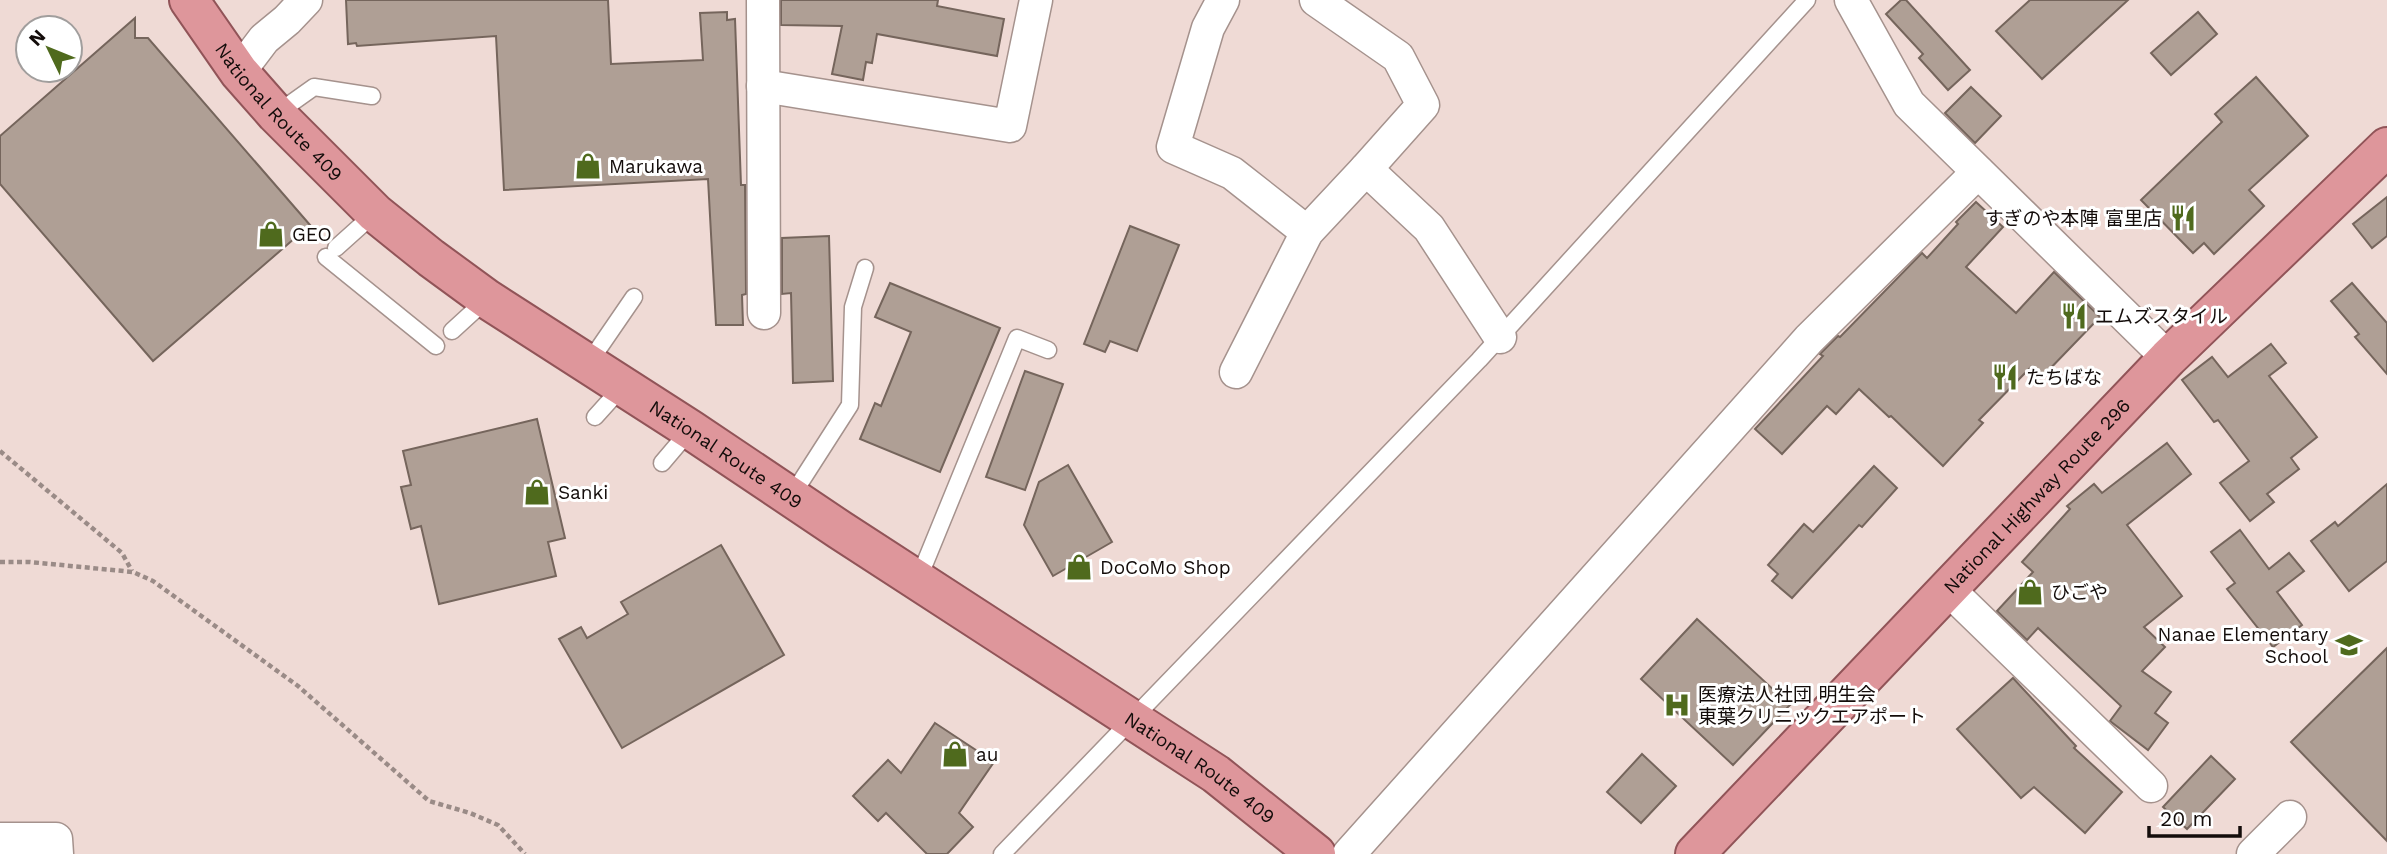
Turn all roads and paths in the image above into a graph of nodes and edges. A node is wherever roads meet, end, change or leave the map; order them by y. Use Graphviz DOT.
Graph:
graph roads {
  1 [pos="189,0"];
  2 [pos="306,0"];
  3 [pos="763,0"];
  4 [pos="1036,0"];
  5 [pos="1223,0"];
  6 [pos="1316,0"];
  7 [pos="1807,0"];
  8 [pos="1851,0"];
  9 [pos="239,72"];
  10 [pos="763,86"];
  11 [pos="372,96"];
  12 [pos="275,114"];
  13 [pos="2387,147"];
  14 [pos="1366,169"];
  15 [pos="1978,172"];
  16 [pos="375,213"];
  17 [pos="1307,232"];
  18 [pos="864,268"];
  19 [pos="634,297"];
  20 [pos="487,299"];
  21 [pos="764,313"];
  22 [pos="452,331"];
  23 [pos="1500,337"];
  24 [pos="436,346"];
  25 [pos="1048,350"];
  26 [pos="2168,358"];
  27 [pos="588,364"];
  28 [pos="1236,373"];
  29 [pos="623,386"];
  30 [pos="595,417"];
  31 [pos="691,430"];
  32 [pos="0,451"];
  33 [pos="662,463"];
  34 [pos="791,496"];
  35 [pos="0,562"];
  36 [pos="132,572"];
  37 [pos="918,580"];
  38 [pos="1948,589"];
  39 [pos="1133,719"];
  40 [pos="2151,786"];
  41 [pos="2290,817"];
  42 [pos="0,839"];
  43 [pos="57,854"];
  44 [pos="525,854"];
  45 [pos="1002,854"];
  46 [pos="1315,854"];
  47 [pos="1349,854"];
  48 [pos="1695,854"];
  49 [pos="2253,854"];
  1 -- 9 [label="highway, National Route 409"];
  2 -- 9 [label="street"];
  3 -- 10 [label="street"];
  4 -- 10 [label="street"];
  5 -- 17 [label="street"];
  6 -- 14 [label="street"];
  7 -- 23 [label="lane"];
  8 -- 15 [label="street"];
  9 -- 12 [label="highway, National Route 409"];
  10 -- 21 [label="street"];
  11 -- 12 [label="lane"];
  12 -- 16 [label="highway, National Route 409"];
  13 -- 26 [label="highway, National Highway Route 296"];
  14 -- 17 [label="street"];
  14 -- 23 [label="street"];
  15 -- 26 [label="street"];
  15 -- 47 [label="street"];
  16 -- 20 [label="highway, National Route 409"];
  16 -- 24 [label="lane"];
  17 -- 28 [label="street"];
  18 -- 34 [label="lane"];
  19 -- 27 [label="lane"];
  20 -- 22 [label="lane"];
  20 -- 27 [label="highway, National Route 409"];
  23 -- 39 [label="lane"];
  25 -- 37 [label="lane"];
  26 -- 38 [label="highway, National Highway Route 296"];
  27 -- 29 [label="highway, National Route 409"];
  29 -- 30 [label="lane"];
  29 -- 31 [label="highway, National Route 409"];
  31 -- 33 [label="lane"];
  31 -- 34 [label="highway, National Route 409"];
  32 -- 36 [label="path"];
  34 -- 37 [label="highway, National Route 409"];
  35 -- 36 [label="path"];
  36 -- 44 [label="path"];
  37 -- 39 [label="highway, National Route 409"];
  38 -- 40 [label="street"];
  38 -- 48 [label="highway, National Highway Route 296"];
  39 -- 45 [label="lane"];
  39 -- 46 [label="highway, National Route 409"];
  41 -- 49 [label="street"];
  42 -- 43 [label="street"];
}
